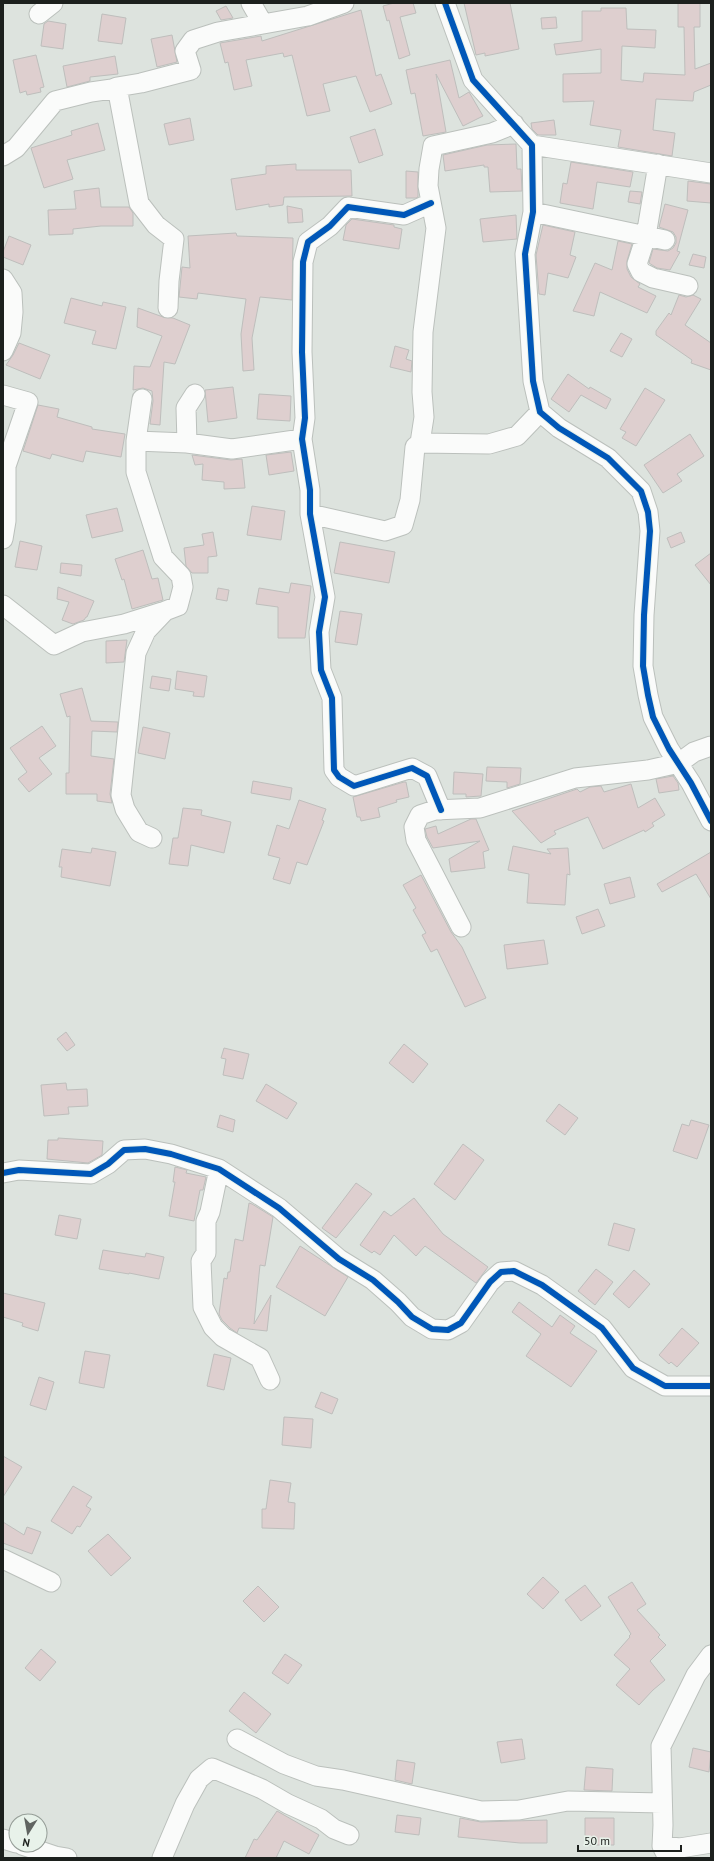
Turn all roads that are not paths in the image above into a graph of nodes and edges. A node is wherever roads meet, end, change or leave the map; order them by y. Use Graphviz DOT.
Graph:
graph roads {
  1 [pos="252,3"];
  2 [pos="344,3"];
  3 [pos="445,3"];
  4 [pos="264,24"];
  5 [pos="117,87"];
  6 [pos="514,124"];
  7 [pos="532,146"];
  8 [pos="3,156"];
  9 [pos="658,164"];
  10 [pos="711,173"];
  11 [pos="431,203"];
  12 [pos="533,212"];
  13 [pos="646,236"];
  14 [pos="665,240"];
  15 [pos="3,279"];
  16 [pos="688,286"];
  17 [pos="168,308"];
  18 [pos="3,351"];
  19 [pos="195,394"];
  20 [pos="3,395"];
  21 [pos="142,399"];
  22 [pos="540,412"];
  23 [pos="302,440"];
  24 [pos="136,441"];
  25 [pos="187,443"];
  26 [pos="420,443"];
  27 [pos="310,514"];
  28 [pos="3,539"];
  29 [pos="3,605"];
  30 [pos="165,611"];
  31 [pos="711,746"];
  32 [pos="678,764"];
  33 [pos="441,810"];
  34 [pos="711,821"];
  35 [pos="152,838"];
  36 [pos="461,927"];
  37 [pos="219,1169"];
  38 [pos="3,1173"];
  39 [pos="270,1380"];
  40 [pos="711,1386"];
  41 [pos="3,1560"];
  42 [pos="51,1582"];
  43 [pos="711,1655"];
  44 [pos="237,1738"];
  45 [pos="662,1803"];
  46 [pos="349,1835"];
  47 [pos="711,1843"];
  48 [pos="665,1852"];
  49 [pos="46,1853"];
  50 [pos="67,1858"];
  51 [pos="162,1858"];
  1 -- 4 [label="street"];
  2 -- 4 [label="street"];
  3 -- 6 [label="street"];
  4 -- 5 [label="street"];
  5 -- 8 [label="street"];
  5 -- 17 [label="street"];
  6 -- 7 [label="street"];
  6 -- 11 [label="street"];
  7 -- 9 [label="street"];
  7 -- 12 [label="street"];
  9 -- 10 [label="street"];
  9 -- 13 [label="street"];
  11 -- 23 [label="street"];
  11 -- 26 [label="street"];
  12 -- 13 [label="street"];
  12 -- 22 [label="street"];
  13 -- 14 [label="street"];
  13 -- 16 [label="street"];
  15 -- 18 [label="street"];
  19 -- 25 [label="street"];
  20 -- 28 [label="street"];
  21 -- 24 [label="street"];
  22 -- 26 [label="street"];
  22 -- 32 [label="street"];
  23 -- 25 [label="street"];
  23 -- 27 [label="street"];
  24 -- 25 [label="street"];
  24 -- 30 [label="street"];
  26 -- 27 [label="street"];
  27 -- 33 [label="street"];
  29 -- 30 [label="street"];
  30 -- 35 [label="street"];
  31 -- 32 [label="street"];
  32 -- 33 [label="street"];
  32 -- 34 [label="street"];
  33 -- 36 [label="street"];
  37 -- 38 [label="street"];
  37 -- 39 [label="street"];
  37 -- 40 [label="street"];
  41 -- 42 [label="street"];
  43 -- 45 [label="street"];
  44 -- 45 [label="street"];
  45 -- 48 [label="street"];
  46 -- 51 [label="street"];
  47 -- 48 [label="street"];
  49 -- 50 [label="street"];
}
